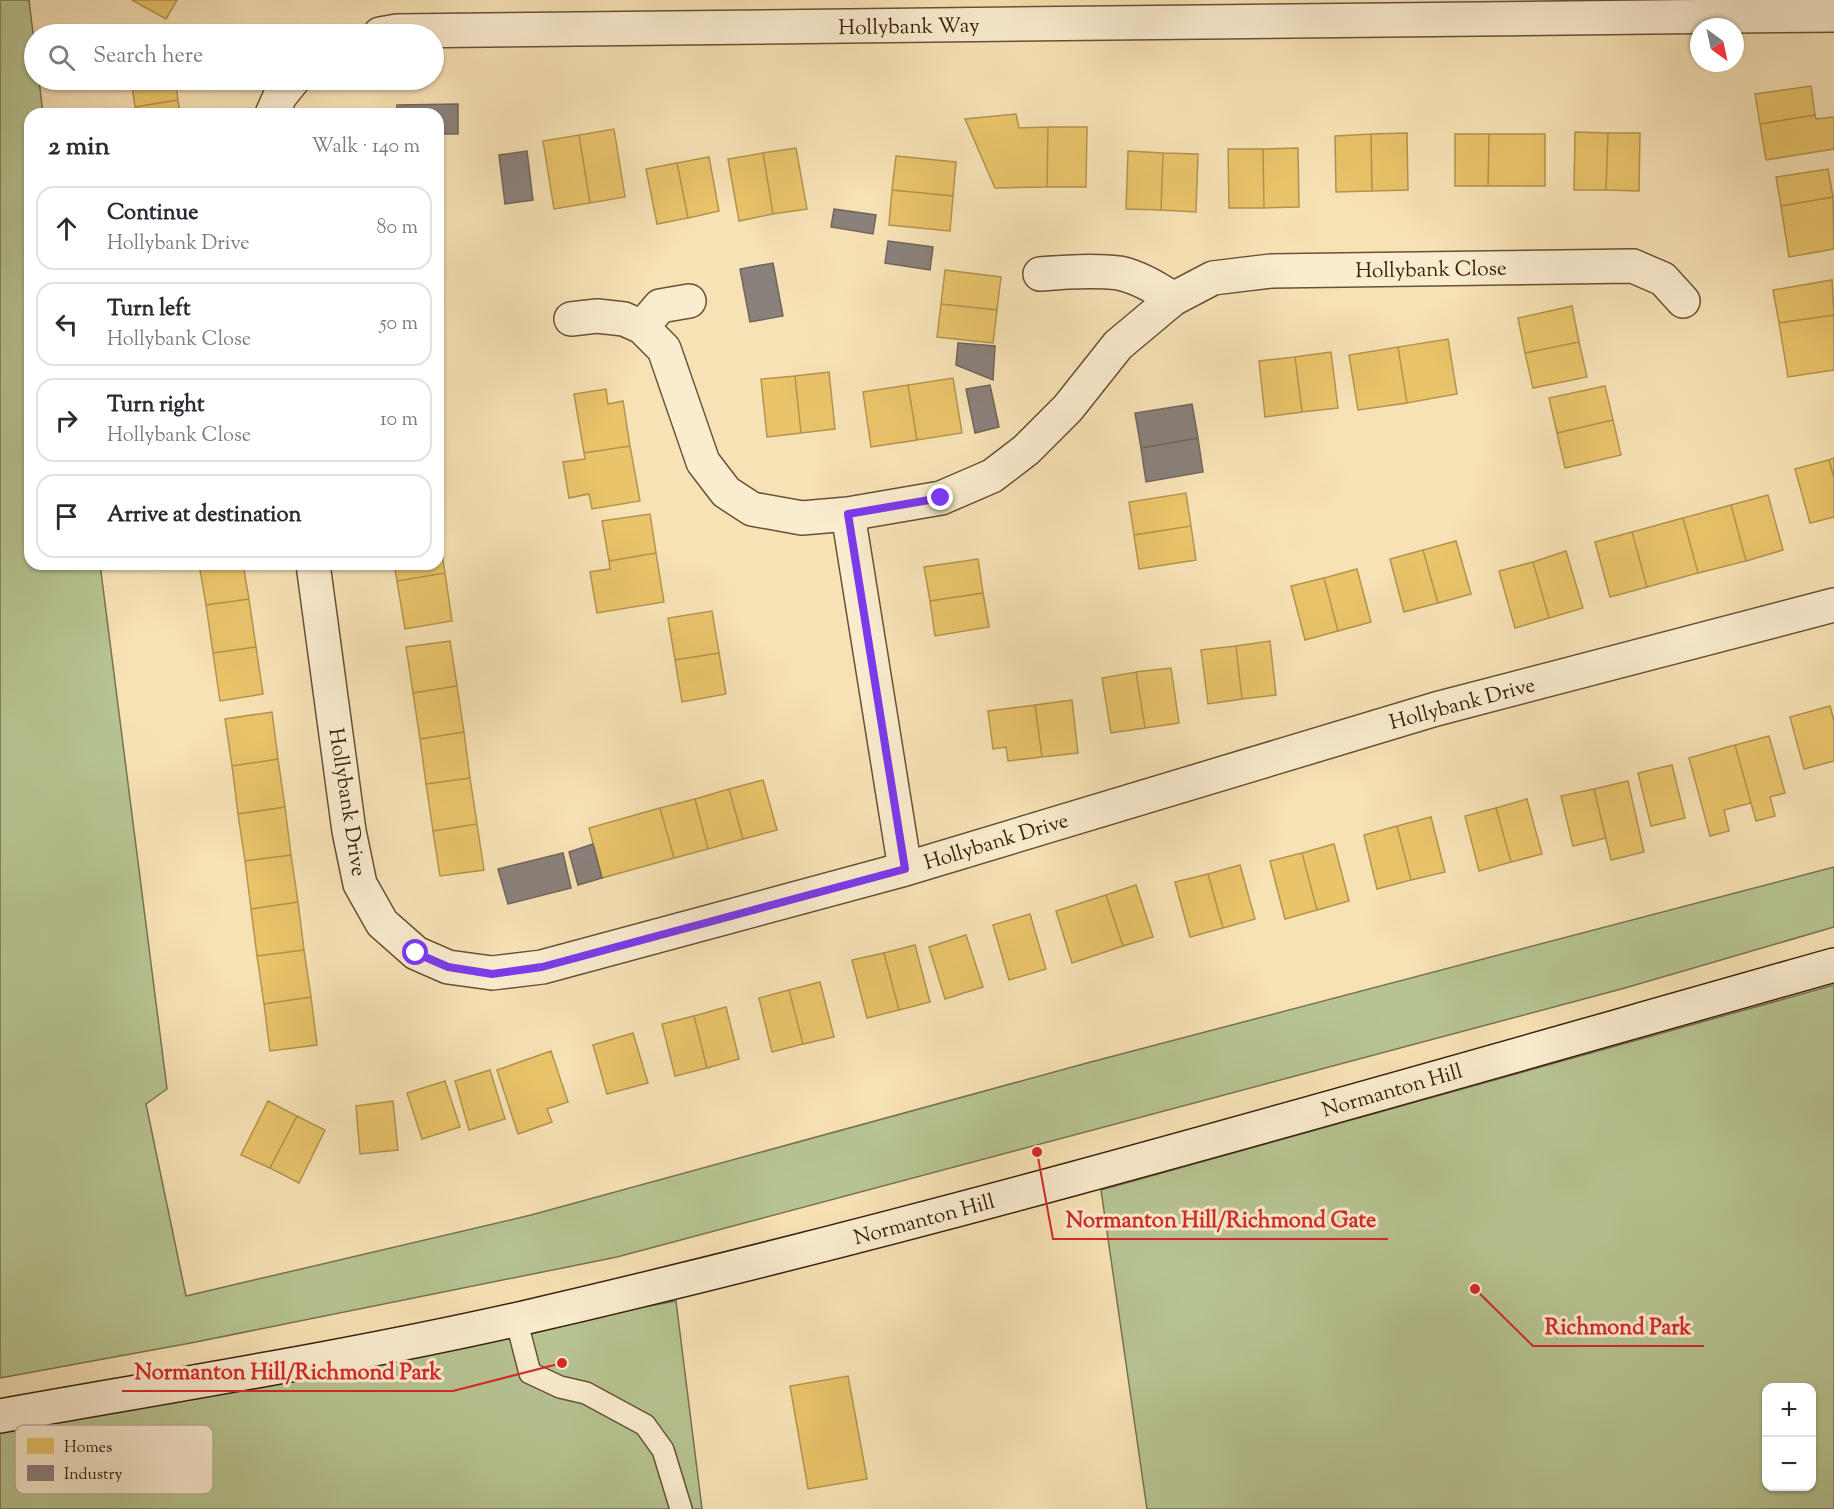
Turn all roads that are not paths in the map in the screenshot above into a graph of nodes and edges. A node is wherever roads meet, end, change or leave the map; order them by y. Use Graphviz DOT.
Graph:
graph roads {
  1 [pos="1680,8"];
  2 [pos="1834,15"];
  3 [pos="444,31"];
  4 [pos="285,90"];
  5 [pos="275,108"];
  6 [pos="1040,274"];
  7 [pos="1173,299"];
  8 [pos="689,301"];
  9 [pos="1683,301"];
  10 [pos="571,319"];
  11 [pos="642,327"];
  12 [pos="848,514"];
  13 [pos="314,570"];
  14 [pos="1834,605"];
  15 [pos="905,869"];
  16 [pos="1834,965"];
  17 [pos="516,1319"];
  18 [pos="0,1416"];
  19 [pos="681,1509"];
  1 -- 2 [label="street, Hollybank Way"];
  1 -- 3 [label="street, Hollybank Way"];
  4 -- 5 [label="street"];
  6 -- 7 [label="street"];
  7 -- 9 [label="street, Hollybank Close"];
  7 -- 12 [label="street, Hollybank Close"];
  8 -- 11 [label="street"];
  10 -- 11 [label="street, Hollybank Close"];
  11 -- 12 [label="street, Hollybank Close"];
  12 -- 15 [label="street"];
  13 -- 15 [label="street, Hollybank Drive"];
  14 -- 15 [label="street, Hollybank Drive"];
  16 -- 17 [label="street, Normanton Hill"];
  17 -- 18 [label="street, Normanton Hill"];
  17 -- 19 [label="lane"];
}
